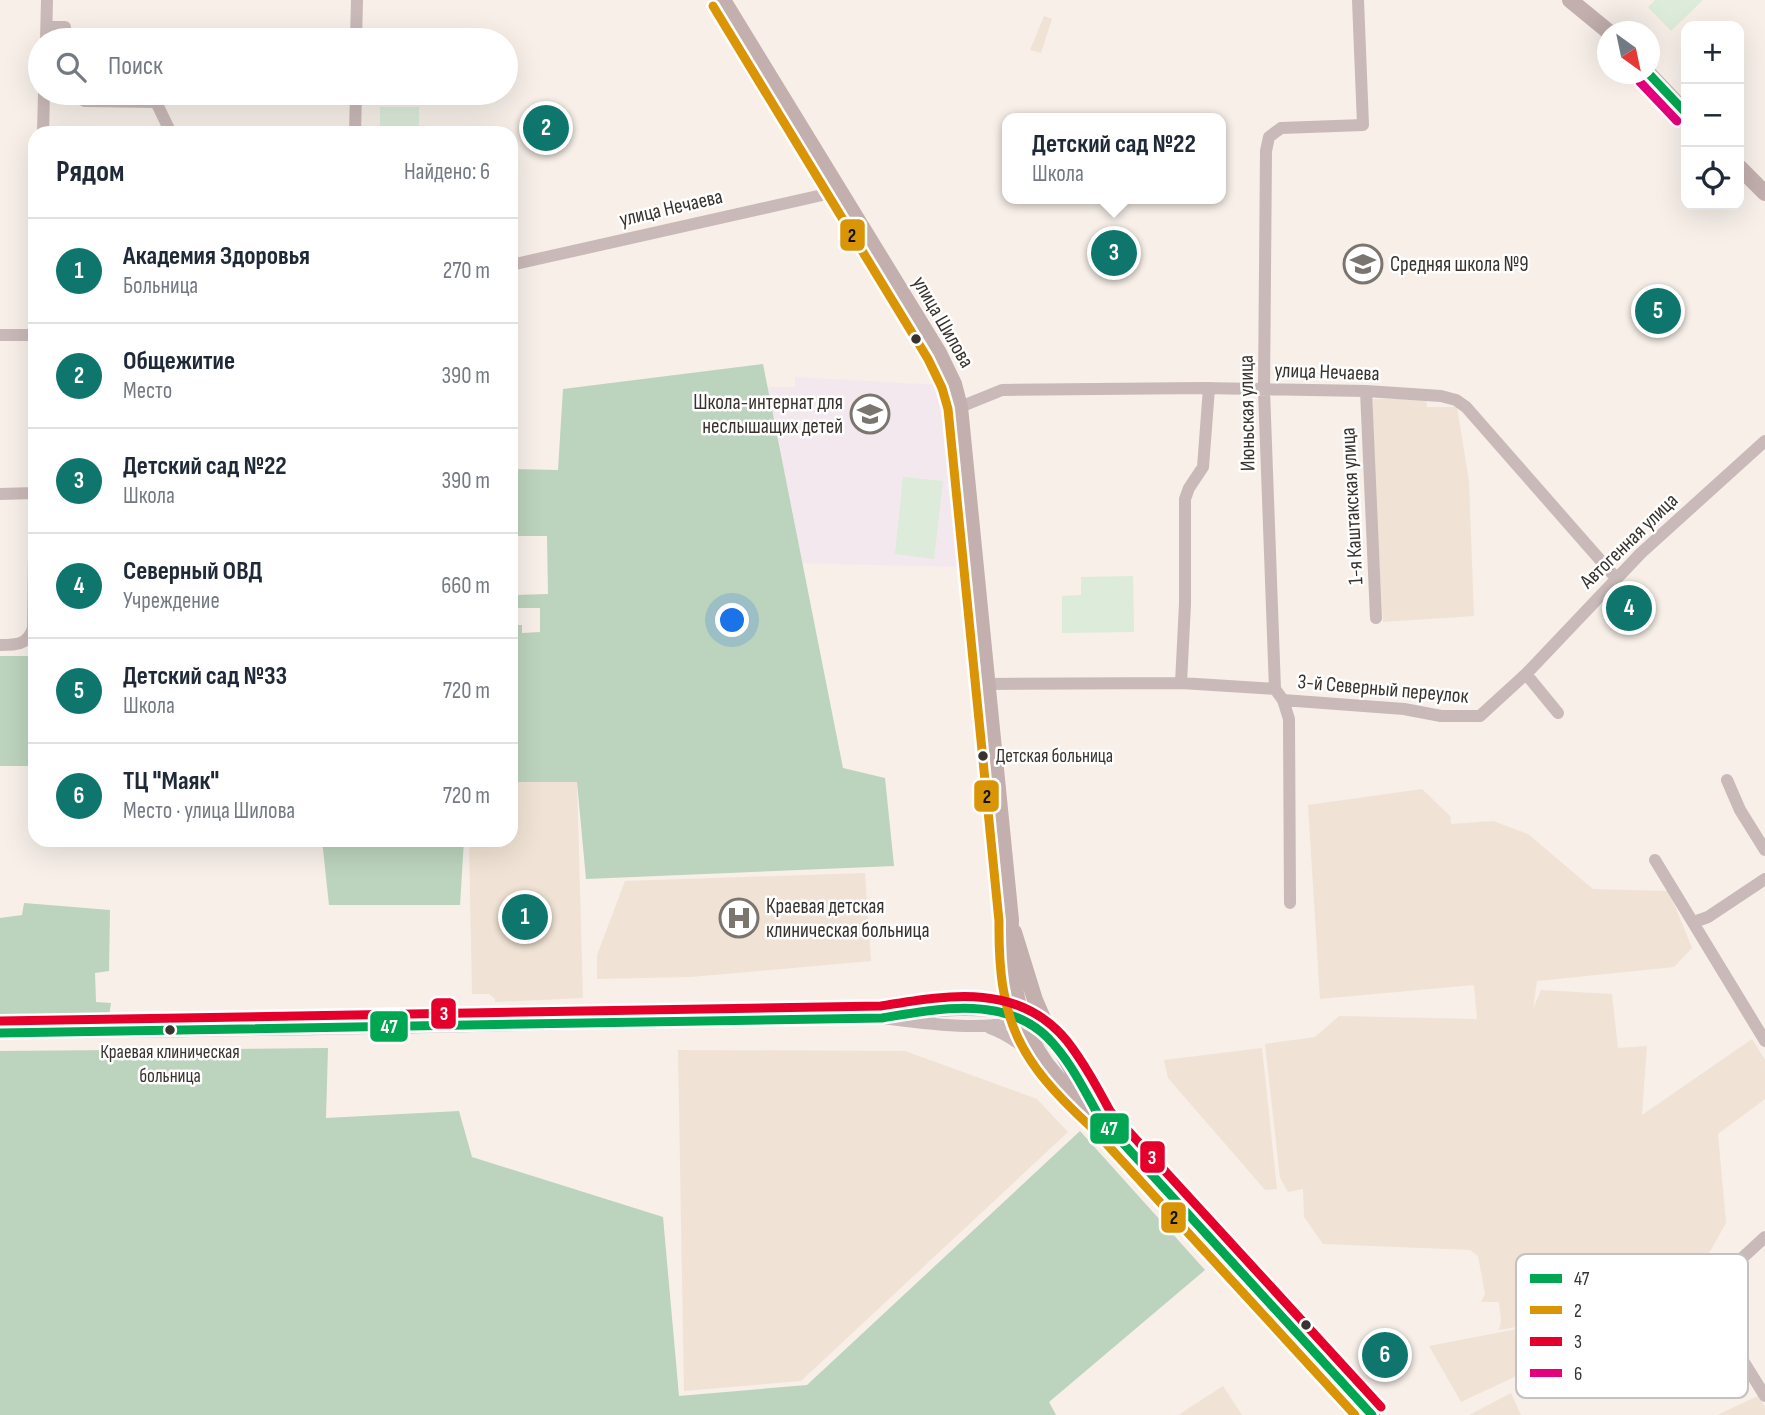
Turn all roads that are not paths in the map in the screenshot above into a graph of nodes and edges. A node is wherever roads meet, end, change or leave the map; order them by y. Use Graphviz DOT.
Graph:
graph roads {
  1 [pos="47,0"];
  2 [pos="357,0"];
  3 [pos="723,0"];
  4 [pos="1358,0"];
  5 [pos="1570,0"];
  6 [pos="1597,22"];
  7 [pos="46,28"];
  8 [pos="356,28"];
  9 [pos="1658,84"];
  10 [pos="44,105"];
  11 [pos="157,105"];
  12 [pos="356,105"];
  13 [pos="1681,108"];
  14 [pos="43,126"];
  15 [pos="168,126"];
  16 [pos="355,126"];
  17 [pos="1744,172"];
  18 [pos="840,191"];
  19 [pos="1765,193"];
  20 [pos="518,263"];
  21 [pos="0,335"];
  22 [pos="28,335"];
  23 [pos="1209,388"];
  24 [pos="1264,390"];
  25 [pos="1366,391"];
  26 [pos="960,407"];
  27 [pos="1765,441"];
  28 [pos="28,493"];
  29 [pos="0,494"];
  30 [pos="1616,578"];
  31 [pos="1376,618"];
  32 [pos="28,640"];
  33 [pos="0,645"];
  34 [pos="1525,674"];
  35 [pos="1181,683"];
  36 [pos="987,684"];
  37 [pos="1275,689"];
  38 [pos="1283,700"];
  39 [pos="1558,713"];
  40 [pos="1480,716"];
  41 [pos="1727,780"];
  42 [pos="1765,850"];
  43 [pos="1656,860"];
  44 [pos="1765,878"];
  45 [pos="1290,903"];
  46 [pos="1011,920"];
  47 [pos="1694,922"];
  48 [pos="1010,958"];
  49 [pos="1035,1000"];
  50 [pos="985,1010"];
  51 [pos="883,1018"];
  52 [pos="1022,1018"];
  53 [pos="979,1025"];
  54 [pos="0,1033"];
  55 [pos="1765,1041"];
  56 [pos="1070,1066"];
  57 [pos="1056,1077"];
  58 [pos="1100,1118"];
  59 [pos="1764,1241"];
  60 [pos="1748,1255"];
  61 [pos="1748,1369"];
  62 [pos="1765,1396"];
  63 [pos="1372,1415"];
  1 -- 7 [label="street"];
  2 -- 8 [label="street"];
  3 -- 18 [label="main road, улица Шилова"];
  4 -- 24 [label="street, Июньская улица"];
  5 -- 6 [label="main road"];
  9 -- 13 [label="main road"];
  10 -- 14 [label="street"];
  11 -- 15 [label="street"];
  12 -- 16 [label="street"];
  17 -- 19 [label="main road"];
  18 -- 20 [label="street, улица Нечаева"];
  18 -- 26 [label="main road, улица Шилова"];
  21 -- 22 [label="street"];
  23 -- 24 [label="street, улица Нечаева"];
  23 -- 26 [label="street, улица Нечаева"];
  23 -- 35 [label="street"];
  24 -- 25 [label="street, улица Нечаева"];
  24 -- 37 [label="street, Июньская улица"];
  25 -- 30 [label="street, улица Нечаева"];
  25 -- 31 [label="street, 1-я Каштакская улица"];
  26 -- 36 [label="main road, улица Шилова"];
  27 -- 30 [label="street, Автогенная улица"];
  28 -- 29 [label="street"];
  30 -- 34 [label="street, Автогенная улица"];
  32 -- 33 [label="street"];
  34 -- 39 [label="street"];
  34 -- 40 [label="street, Автогенная улица"];
  35 -- 36 [label="street"];
  35 -- 37 [label="street"];
  36 -- 46 [label="main road, улица Шилова"];
  37 -- 38 [label="street"];
  38 -- 40 [label="street, 3-й Северный переулок"];
  38 -- 45 [label="street"];
  41 -- 42 [label="street"];
  43 -- 47 [label="street"];
  44 -- 47 [label="street"];
  46 -- 48 [label="main road, улица Шилова"];
  46 -- 49 [label="main road"];
  47 -- 55 [label="street"];
  48 -- 50 [label="street"];
  48 -- 52 [label="main road, улица Шилова"];
  49 -- 52 [label="street"];
  49 -- 56 [label="main road"];
  50 -- 51 [label="street"];
  50 -- 52 [label="street"];
  51 -- 53 [label="street"];
  51 -- 54 [label="street"];
  52 -- 53 [label="street"];
  52 -- 56 [label="street"];
  52 -- 57 [label="main road, улица Шилова"];
  53 -- 57 [label="street"];
  56 -- 58 [label="main road"];
  57 -- 58 [label="main road, улица Шилова"];
  58 -- 63 [label="main road, улица Шилова"];
  59 -- 60 [label="street"];
  61 -- 62 [label="street"];
}
